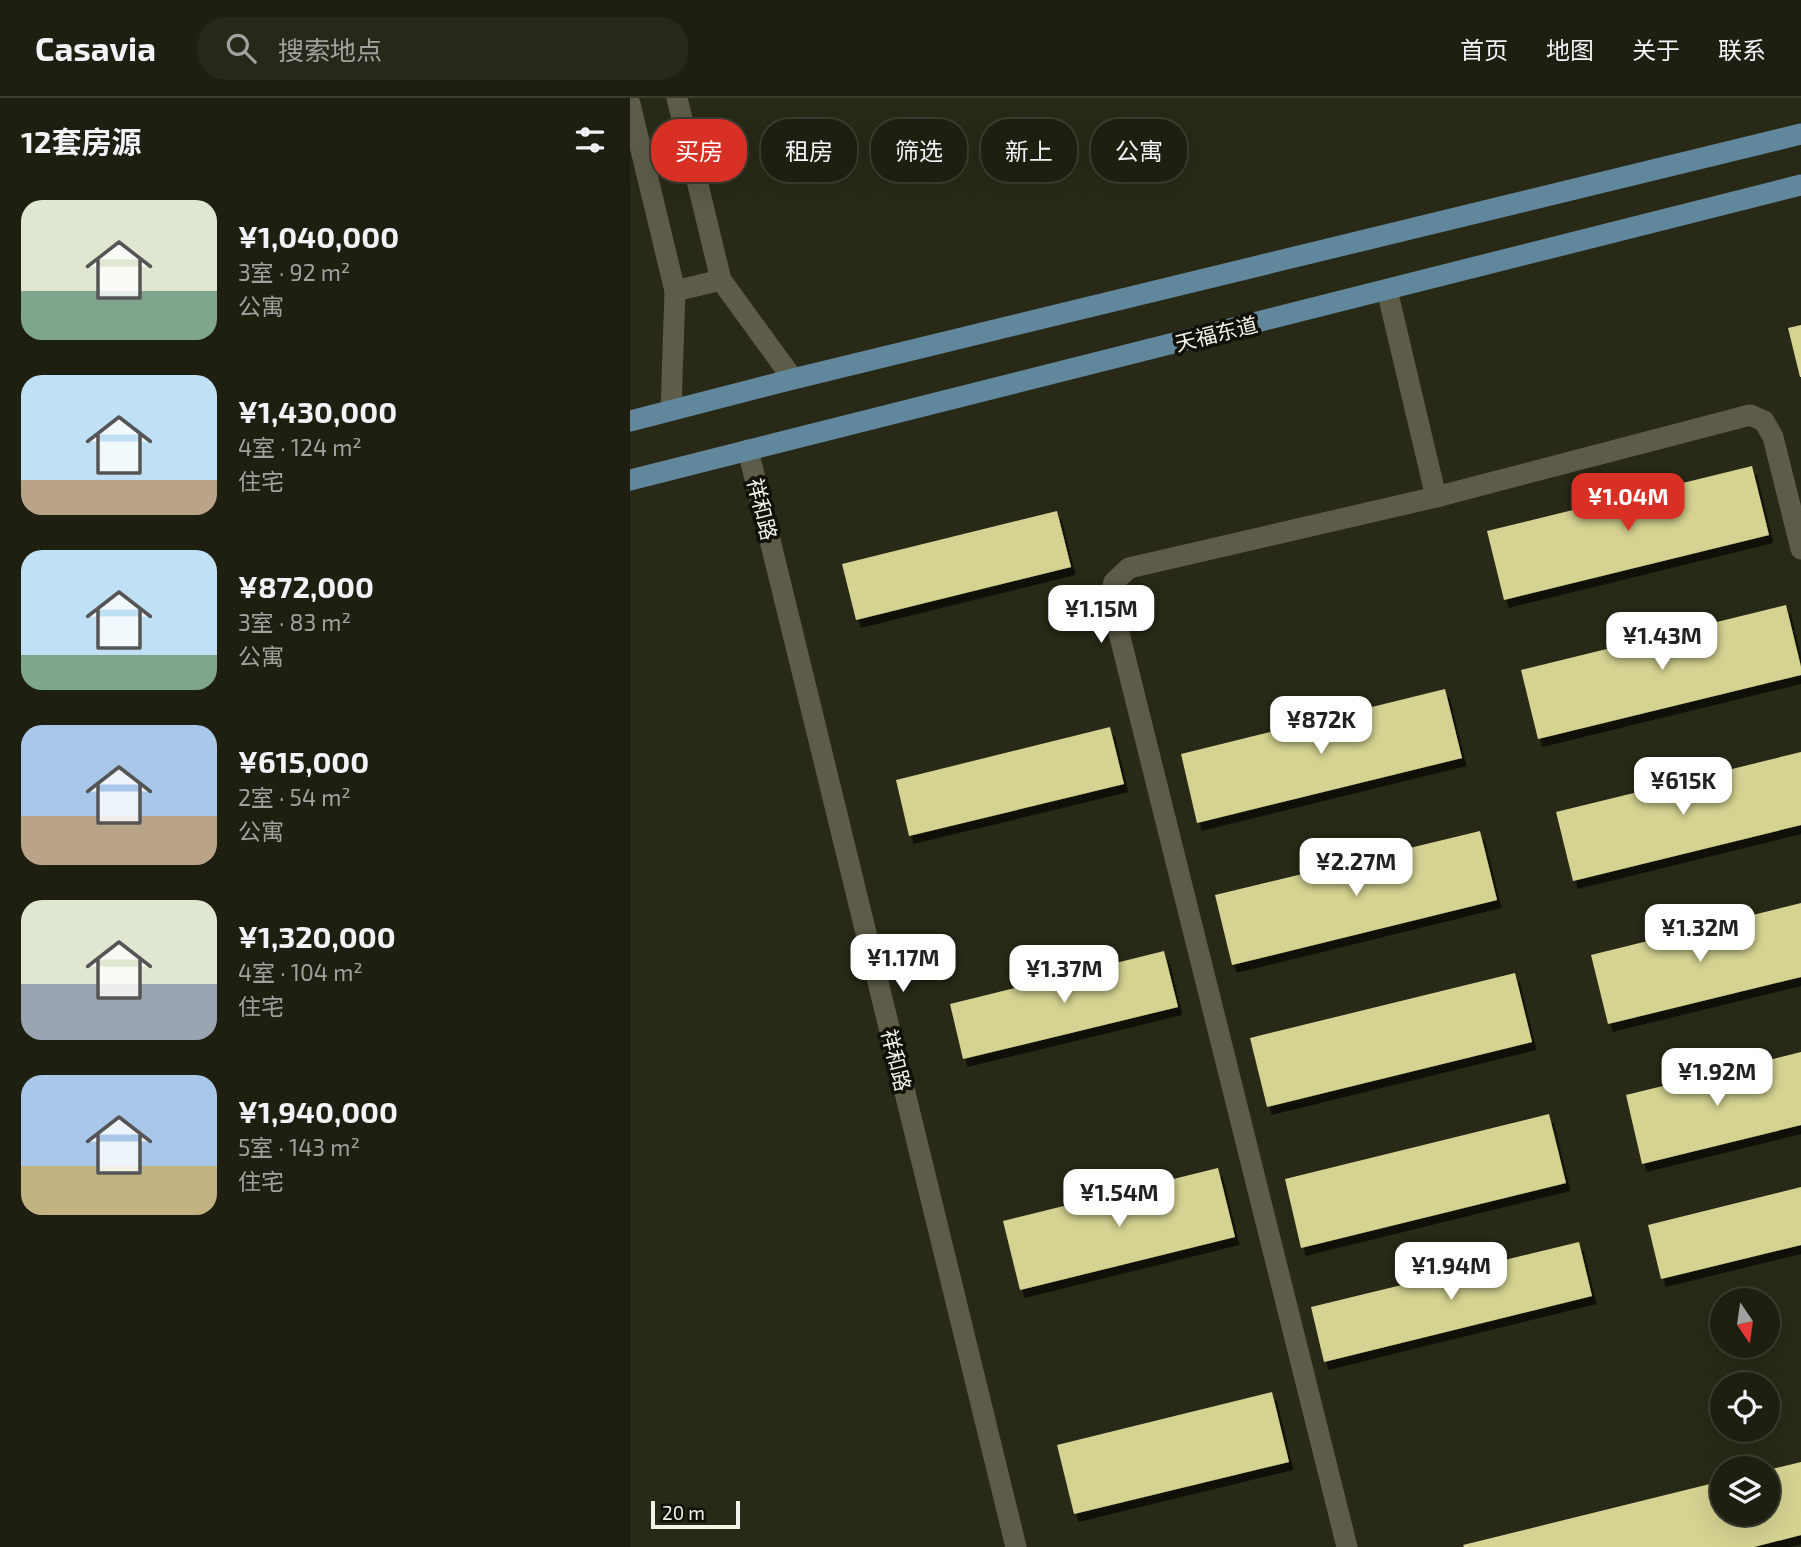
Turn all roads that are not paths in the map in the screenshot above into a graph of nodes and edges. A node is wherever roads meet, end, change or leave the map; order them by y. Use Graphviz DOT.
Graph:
graph roads {
  1 [pos="677,98"];
  2 [pos="630,104"];
  3 [pos="1801,134"];
  4 [pos="1801,186"];
  5 [pos="721,280"];
  6 [pos="1387,290"];
  7 [pos="676,291"];
  8 [pos="793,379"];
  9 [pos="671,410"];
  10 [pos="630,421"];
  11 [pos="748,450"];
  12 [pos="630,480"];
  13 [pos="1436,496"];
  14 [pos="1801,549"];
  15 [pos="1016,1547"];
  16 [pos="1347,1547"];
  1 -- 5 [label="street"];
  2 -- 7 [label="street"];
  3 -- 8 [label="main road"];
  4 -- 6 [label="main road, 天福东道"];
  5 -- 7 [label="street"];
  5 -- 8 [label="street"];
  6 -- 11 [label="main road, 天福东道"];
  6 -- 13 [label="street"];
  7 -- 9 [label="street"];
  8 -- 9 [label="main road"];
  9 -- 10 [label="main road"];
  11 -- 12 [label="main road, 天福东道"];
  11 -- 15 [label="street, 祥和路"];
  13 -- 14 [label="street"];
  13 -- 16 [label="street"];
}
